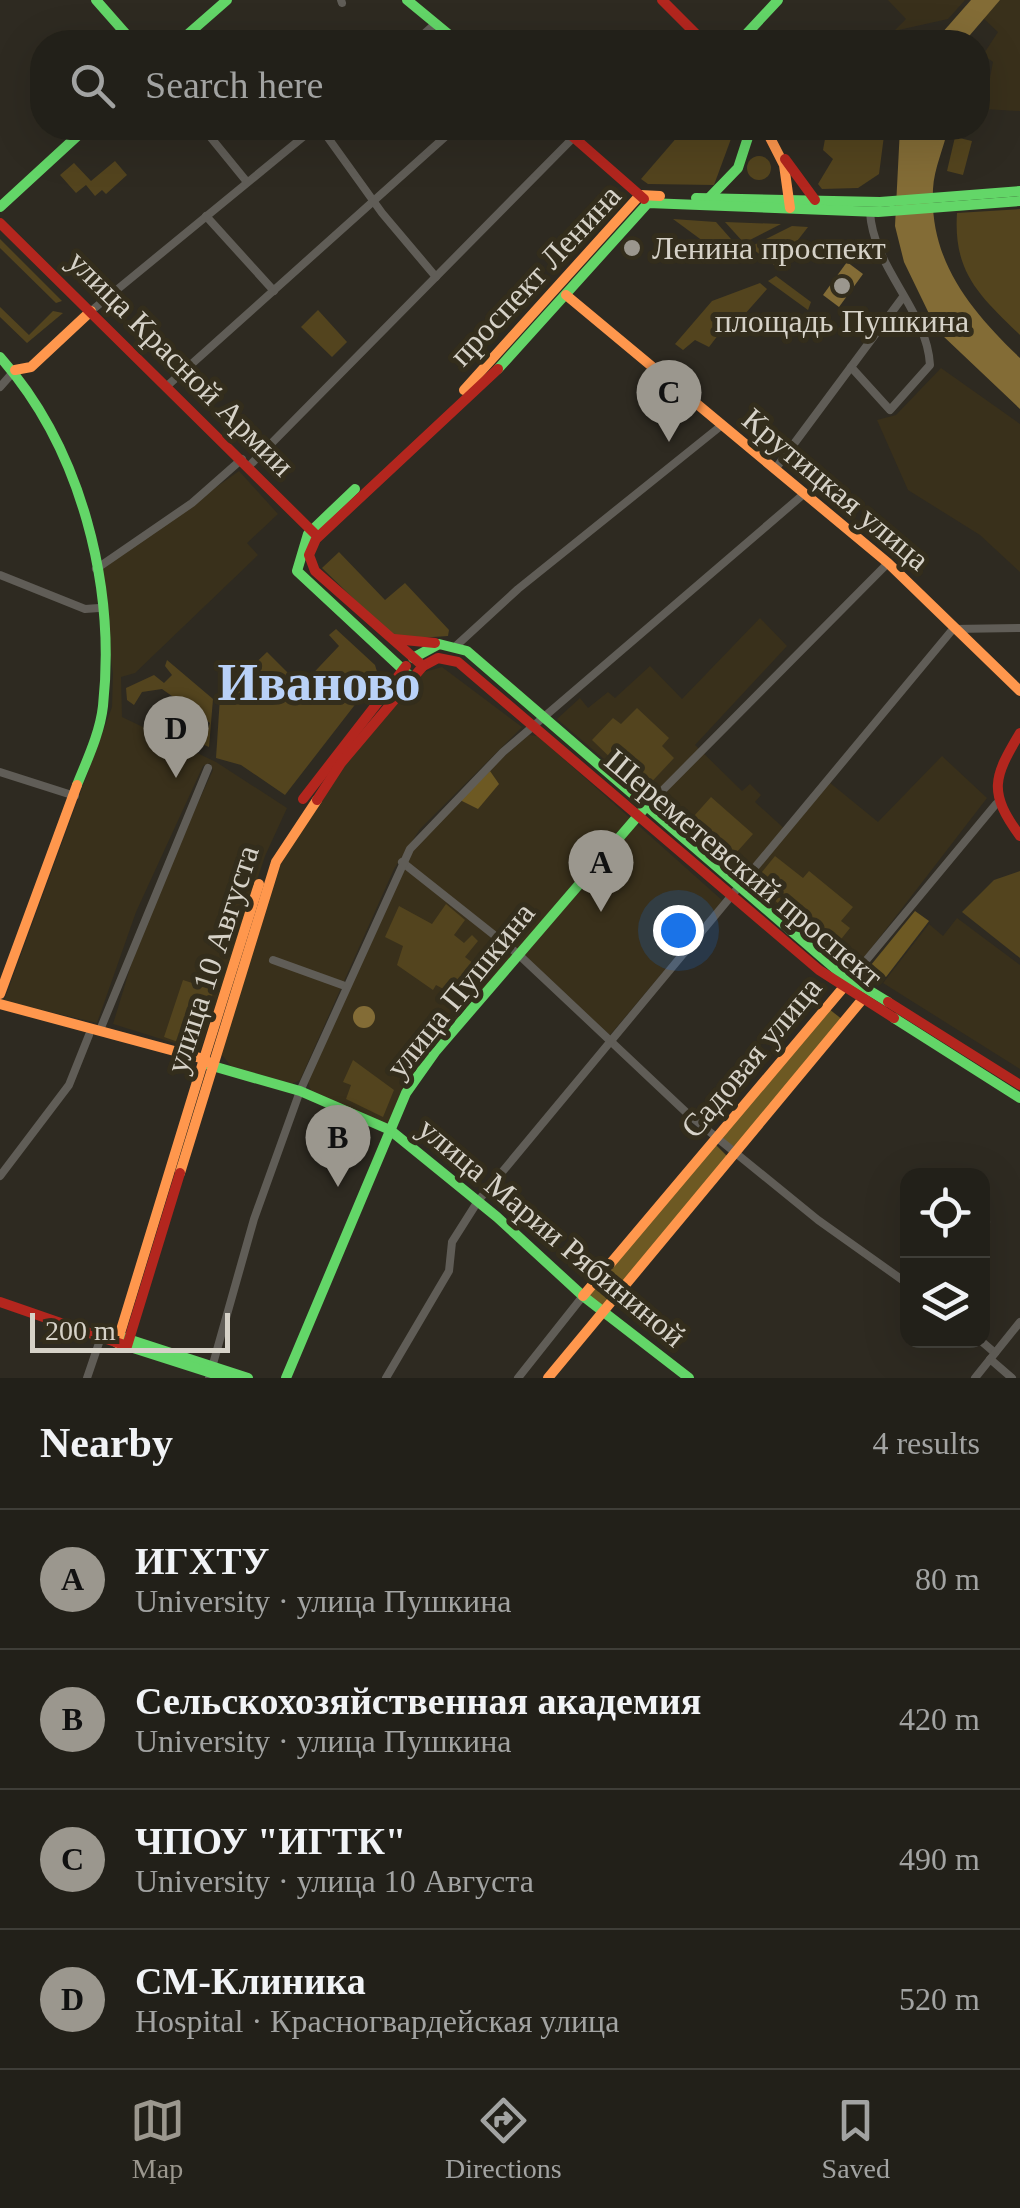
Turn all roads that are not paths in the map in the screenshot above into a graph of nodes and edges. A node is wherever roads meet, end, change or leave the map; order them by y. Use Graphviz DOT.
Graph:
graph roads {
  1 [pos="96,0"];
  2 [pos="227,0"];
  3 [pos="406,0"];
  4 [pos="662,0"];
  5 [pos="778,0"];
  6 [pos="435,24"];
  7 [pos="122,30"];
  8 [pos="193,30"];
  9 [pos="428,30"];
  10 [pos="443,30"];
  11 [pos="692,30"];
  12 [pos="750,30"];
  13 [pos="73,140"];
  14 [pos="213,140"];
  15 [pos="299,140"];
  16 [pos="330,140"];
  17 [pos="442,140"];
  18 [pos="571,140"];
  19 [pos="577,140"];
  20 [pos="748,140"];
  21 [pos="773,142"];
  22 [pos="247,182"];
  23 [pos="1020,191"];
  24 [pos="14,194"];
  25 [pos="644,199"];
  26 [pos="708,199"];
  27 [pos="815,200"];
  28 [pos="375,202"];
  29 [pos="954,202"];
  30 [pos="1020,202"];
  31 [pos="790,205"];
  32 [pos="0,207"];
  33 [pos="876,209"];
  34 [pos="206,216"];
  35 [pos="4,224"];
  36 [pos="436,276"];
  37 [pos="274,290"];
  38 [pos="566,294"];
  39 [pos="903,296"];
  40 [pos="91,311"];
  41 [pos="0,357"];
  42 [pos="36,362"];
  43 [pos="851,367"];
  44 [pos="15,370"];
  45 [pos="167,386"];
  46 [pos="0,388"];
  47 [pos="28,388"];
  48 [pos="722,424"];
  49 [pos="245,462"];
  50 [pos="776,468"];
  51 [pos="805,493"];
  52 [pos="314,533"];
  53 [pos="888,563"];
  54 [pos="96,569"];
  55 [pos="0,574"];
  56 [pos="100,608"];
  57 [pos="1020,628"];
  58 [pos="953,629"];
  59 [pos="384,634"];
  60 [pos="444,644"];
  61 [pos="457,645"];
  62 [pos="387,657"];
  63 [pos="418,662"];
  64 [pos="407,674"];
  65 [pos="391,684"];
  66 [pos="1020,691"];
  67 [pos="539,722"];
  68 [pos="1020,733"];
  69 [pos="208,768"];
  70 [pos="0,772"];
  71 [pos="74,796"];
  72 [pos="996,804"];
  73 [pos="642,812"];
  74 [pos="1020,836"];
  75 [pos="402,862"];
  76 [pos="733,892"];
  77 [pos="518,954"];
  78 [pos="274,960"];
  79 [pos="846,984"];
  80 [pos="345,986"];
  81 [pos="0,994"];
  82 [pos="861,1001"];
  83 [pos="0,1007"];
  84 [pos="95,1032"];
  85 [pos="610,1038"];
  86 [pos="206,1063"];
  87 [pos="1020,1085"];
  88 [pos="300,1091"];
  89 [pos="1020,1098"];
  90 [pos="390,1130"];
  91 [pos="716,1137"];
  92 [pos="736,1153"];
  93 [pos="0,1176"];
  94 [pos="478,1202"];
  95 [pos="900,1278"];
  96 [pos="583,1296"];
  97 [pos="0,1299"];
  98 [pos="604,1313"];
  99 [pos="1020,1322"];
  100 [pos="101,1337"];
  101 [pos="123,1341"];
  102 [pos="986,1348"];
  103 [pos="993,1356"];
  104 [pos="211,1372"];
  105 [pos="87,1378"];
  106 [pos="226,1378"];
  107 [pos="248,1378"];
  108 [pos="286,1378"];
  109 [pos="386,1378"];
  110 [pos="518,1378"];
  111 [pos="548,1378"];
  112 [pos="689,1378"];
  113 [pos="975,1378"];
  114 [pos="1012,1378"];
  1 -- 7 [label="main road"];
  2 -- 8 [label="main road"];
  3 -- 6 [label="main road"];
  4 -- 11 [label="main road"];
  5 -- 12 [label="main road"];
  6 -- 9 [label="street"];
  6 -- 10 [label="main road"];
  13 -- 24 [label="main road"];
  14 -- 22 [label="street"];
  15 -- 22 [label="street"];
  16 -- 28 [label="street"];
  17 -- 28 [label="street"];
  18 -- 36 [label="street"];
  19 -- 25 [label="main road"];
  20 -- 26 [label="main road"];
  21 -- 27 [label="main road"];
  21 -- 31 [label="main road"];
  22 -- 34 [label="street"];
  23 -- 29 [label="main road, проспект Ленина"];
  24 -- 32 [label="main road"];
  24 -- 35 [label="main road, улица Красной Армии"];
  25 -- 26 [label="main road, проспект Ленина"];
  25 -- 31 [label="main road, проспект Ленина"];
  25 -- 38 [label="main road, проспект Ленина"];
  25 -- 52 [label="main road, проспект Ленина"];
  26 -- 31 [label="main road, проспект Ленина"];
  27 -- 31 [label="main road, проспект Ленина"];
  27 -- 33 [label="main road, проспект Ленина"];
  28 -- 36 [label="street"];
  28 -- 37 [label="street"];
  29 -- 30 [label="main road, проспект Ленина"];
  29 -- 33 [label="main road, проспект Ленина"];
  31 -- 33 [label="main road, проспект Ленина"];
  33 -- 39 [label="street"];
  34 -- 37 [label="street"];
  34 -- 40 [label="street"];
  35 -- 40 [label="main road, улица Красной Армии"];
  36 -- 49 [label="street"];
  37 -- 45 [label="street"];
  38 -- 48 [label="main road, Крутицкая улица"];
  38 -- 52 [label="main road, проспект Ленина"];
  39 -- 43 [label="street"];
  39 -- 43 [label="street"];
  40 -- 42 [label="main road"];
  40 -- 45 [label="main road, улица Красной Армии"];
  41 -- 44 [label="main road"];
  42 -- 44 [label="main road"];
  42 -- 47 [label="main road"];
  43 -- 50 [label="street"];
  44 -- 46 [label="street"];
  44 -- 47 [label="main road"];
  45 -- 49 [label="main road, улица Красной Армии"];
  47 -- 54 [label="main road"];
  48 -- 50 [label="main road, Крутицкая улица"];
  48 -- 61 [label="street"];
  49 -- 52 [label="main road, улица Красной Армии"];
  49 -- 54 [label="street"];
  50 -- 51 [label="main road, Крутицкая улица"];
  51 -- 53 [label="main road, Крутицкая улица"];
  51 -- 67 [label="street"];
  52 -- 59 [label="main road"];
  52 -- 62 [label="main road"];
  53 -- 58 [label="main road, Крутицкая улица"];
  53 -- 73 [label="street, улица Пушкина"];
  54 -- 56 [label="main road"];
  55 -- 56 [label="street"];
  56 -- 71 [label="main road"];
  57 -- 58 [label="street"];
  58 -- 66 [label="main road, Крутицкая улица"];
  58 -- 76 [label="street"];
  59 -- 60 [label="main road"];
  59 -- 63 [label="main road"];
  60 -- 61 [label="main road, улица 10 Августа"];
  60 -- 63 [label="main road, улица 10 Августа"];
  61 -- 67 [label="main road, Шереметевский проспект"];
  62 -- 64 [label="main road"];
  62 -- 65 [label="main road"];
  63 -- 64 [label="main road, улица 10 Августа"];
  63 -- 67 [label="main road, Шереметевский проспект"];
  64 -- 65 [label="main road, улица 10 Августа"];
  64 -- 86 [label="main road, улица 10 Августа"];
  65 -- 86 [label="main road, улица 10 Августа"];
  67 -- 73 [label="main road, Шереметевский проспект"];
  67 -- 75 [label="street"];
  68 -- 72 [label="main road"];
  69 -- 84 [label="street"];
  70 -- 71 [label="street"];
  71 -- 81 [label="main road"];
  72 -- 74 [label="main road"];
  72 -- 79 [label="street, Садовая улица"];
  73 -- 76 [label="main road, Шереметевский проспект"];
  73 -- 77 [label="main road, улица Пушкина"];
  75 -- 77 [label="street"];
  75 -- 80 [label="street"];
  76 -- 79 [label="main road, Шереметевский проспект"];
  76 -- 85 [label="street"];
  77 -- 85 [label="street"];
  77 -- 90 [label="main road, улица Пушкина"];
  78 -- 80 [label="street"];
  79 -- 82 [label="main road, Шереметевский проспект"];
  79 -- 87 [label="main road, Шереметевский проспект"];
  79 -- 91 [label="main road, Садовая улица"];
  80 -- 88 [label="street"];
  82 -- 89 [label="main road, Шереметевский проспект"];
  82 -- 92 [label="main road, Садовая улица"];
  83 -- 84 [label="main road, улица Марии Рябининой"];
  84 -- 86 [label="main road, улица Марии Рябининой"];
  84 -- 93 [label="street"];
  85 -- 91 [label="street"];
  85 -- 94 [label="street"];
  86 -- 88 [label="main road, улица Марии Рябининой"];
  86 -- 101 [label="main road, улица 10 Августа"];
  88 -- 90 [label="main road, улица Марии Рябининой"];
  88 -- 104 [label="street"];
  90 -- 94 [label="main road, улица Марии Рябининой"];
  90 -- 108 [label="main road, улица Пушкина"];
  91 -- 92 [label="street"];
  91 -- 96 [label="main road, Садовая улица"];
  92 -- 95 [label="street"];
  92 -- 98 [label="main road, Садовая улица"];
  94 -- 96 [label="main road, улица Марии Рябининой"];
  94 -- 109 [label="street"];
  96 -- 98 [label="main road, улица Марии Рябининой"];
  96 -- 110 [label="street"];
  97 -- 100 [label="main road"];
  97 -- 101 [label="main road"];
  98 -- 111 [label="main road, Садовая улица"];
  98 -- 112 [label="main road, улица Марии Рябининой"];
  99 -- 103 [label="street"];
  100 -- 101 [label="main road"];
  100 -- 105 [label="street"];
  101 -- 104 [label="main road"];
  102 -- 103 [label="street"];
  103 -- 113 [label="street"];
  103 -- 114 [label="street"];
  104 -- 106 [label="main road"];
  104 -- 107 [label="main road"];
}
